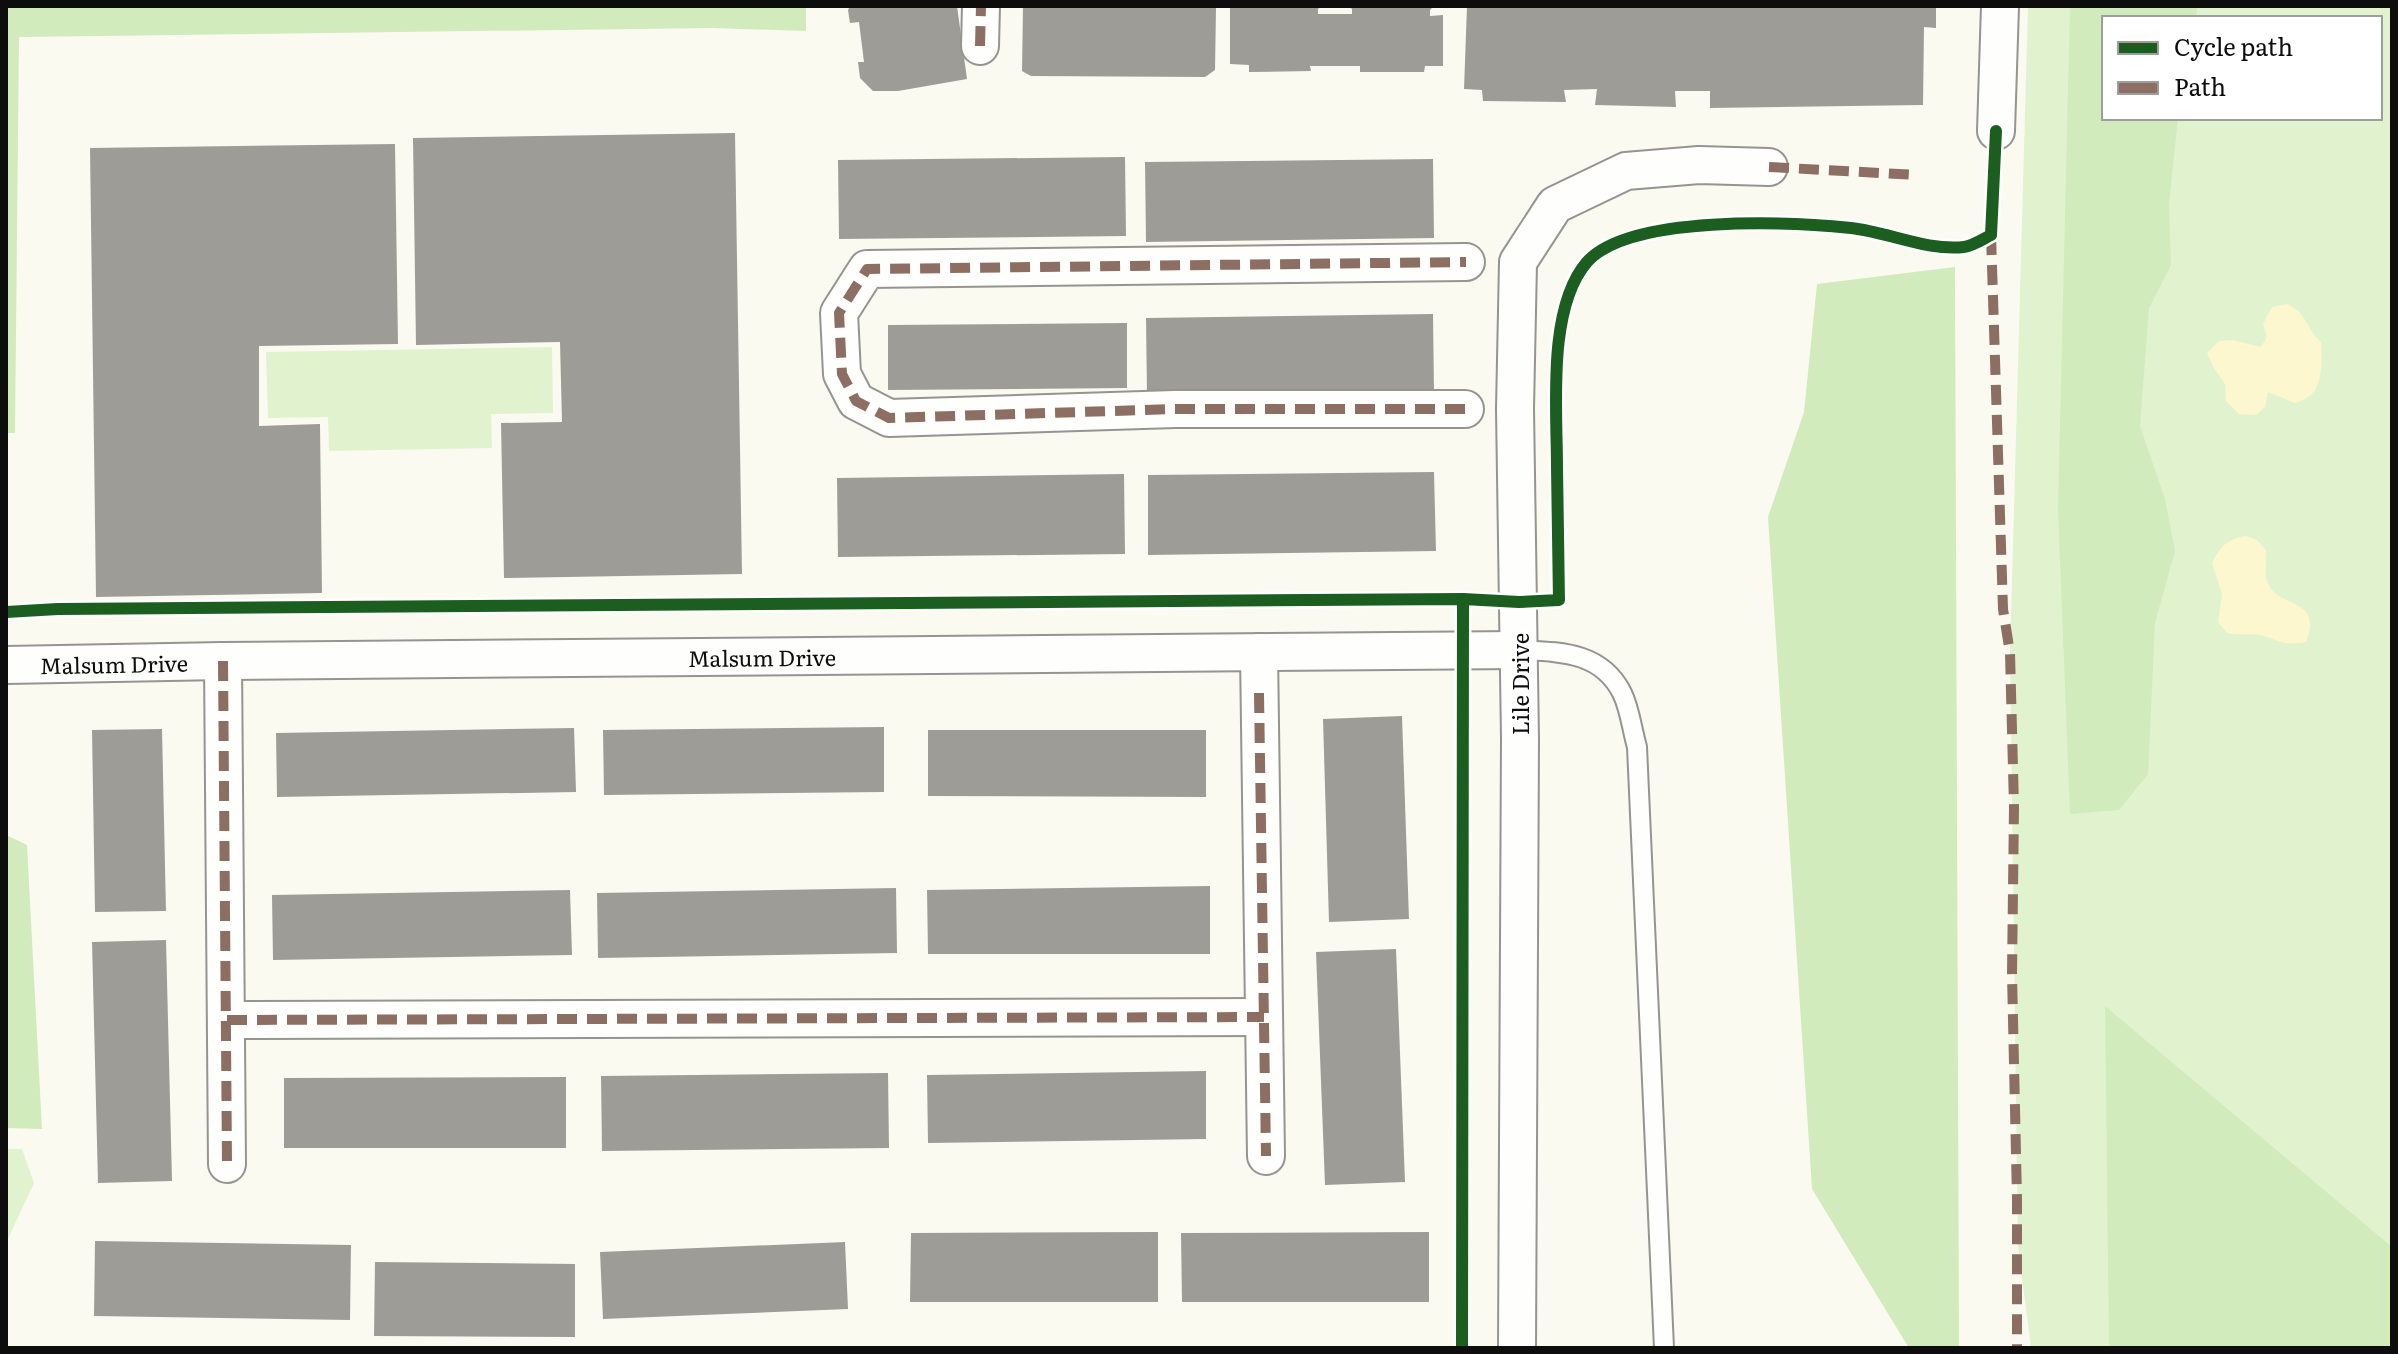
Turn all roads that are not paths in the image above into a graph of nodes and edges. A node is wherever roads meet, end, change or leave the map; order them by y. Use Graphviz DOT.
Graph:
graph roads {
  1 [pos="981,6"];
  2 [pos="2000,6"];
  3 [pos="980,46"];
  4 [pos="1996,131"];
  5 [pos="1769,167"];
  6 [pos="1466,262"];
  7 [pos="1465,409"];
  8 [pos="1519,650"];
  9 [pos="1259,652"];
  10 [pos="223,661"];
  11 [pos="6,665"];
  12 [pos="1264,1017"];
  13 [pos="227,1020"];
  14 [pos="1266,1156"];
  15 [pos="227,1164"];
  16 [pos="1517,1348"];
  17 [pos="1664,1348"];
  1 -- 3 [label="street"];
  2 -- 4 [label="street"];
  5 -- 8 [label="street, Lile Drive"];
  6 -- 7 [label="street"];
  8 -- 9 [label="street, Malsum Drive"];
  8 -- 16 [label="street, Lile Drive"];
  8 -- 17 [label="lane"];
  9 -- 10 [label="street, Malsum Drive"];
  9 -- 12 [label="street"];
  10 -- 11 [label="street, Malsum Drive"];
  10 -- 13 [label="street"];
  12 -- 13 [label="street"];
  12 -- 14 [label="street"];
  13 -- 15 [label="street"];
}
